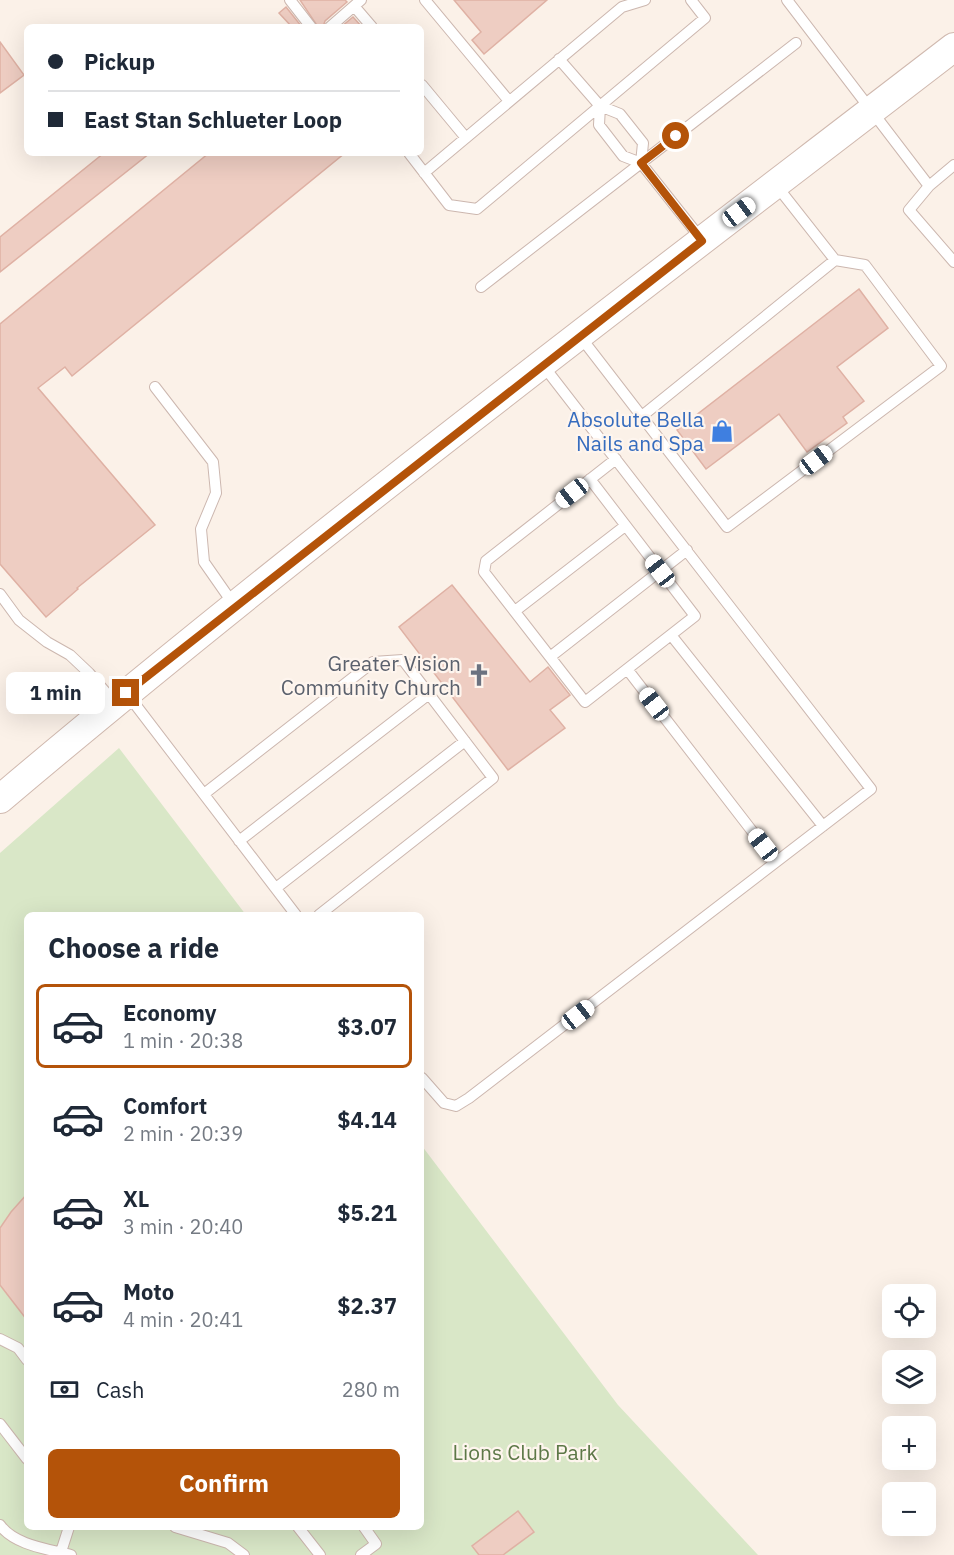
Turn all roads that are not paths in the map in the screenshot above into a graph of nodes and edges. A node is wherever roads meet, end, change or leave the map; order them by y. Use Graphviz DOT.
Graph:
graph roads {
  1 [pos="290,0"];
  2 [pos="424,0"];
  3 [pos="645,0"];
  4 [pos="690,0"];
  5 [pos="804,0"];
  6 [pos="358,3"];
  7 [pos="619,4"];
  8 [pos="790,4"];
  9 [pos="308,24"];
  10 [pos="334,24"];
  11 [pos="370,24"];
  12 [pos="796,43"];
  13 [pos="954,47"];
  14 [pos="559,59"];
  15 [pos="424,87"];
  16 [pos="509,101"];
  17 [pos="600,106"];
  18 [pos="871,111"];
  19 [pos="466,138"];
  20 [pos="411,156"];
  21 [pos="641,163"];
  22 [pos="954,165"];
  23 [pos="424,173"];
  24 [pos="776,184"];
  25 [pos="930,186"];
  26 [pos="702,241"];
  27 [pos="835,260"];
  28 [pos="954,262"];
  29 [pos="481,287"];
  30 [pos="579,335"];
  31 [pos="543,364"];
  32 [pos="155,387"];
  33 [pos="642,416"];
  34 [pos="616,459"];
  35 [pos="590,479"];
  36 [pos="626,526"];
  37 [pos="687,550"];
  38 [pos="660,571"];
  39 [pos="0,594"];
  40 [pos="235,605"];
  41 [pos="515,612"];
  42 [pos="671,635"];
  43 [pos="550,657"];
  44 [pos="627,669"];
  45 [pos="429,694"];
  46 [pos="120,697"];
  47 [pos="465,741"];
  48 [pos="204,794"];
  49 [pos="0,799"];
  50 [pos="823,826"];
  51 [pos="239,841"];
  52 [pos="776,862"];
  53 [pos="276,888"];
  54 [pos="294,912"];
  55 [pos="323,912"];
  56 [pos="424,1080"];
  57 [pos="0,1339"];
  58 [pos="24,1356"];
  59 [pos="0,1424"];
  60 [pos="24,1455"];
  61 [pos="0,1525"];
  62 [pos="68,1530"];
  63 [pos="185,1530"];
  64 [pos="300,1530"];
  65 [pos="366,1530"];
  66 [pos="64,1554"];
  67 [pos="244,1555"];
  68 [pos="321,1555"];
  69 [pos="361,1555"];
  1 -- 9 [label="lane"];
  2 -- 16 [label="lane"];
  3 -- 7 [label="lane"];
  4 -- 17 [label="lane"];
  5 -- 8 [label="lane"];
  6 -- 10 [label="lane"];
  6 -- 11 [label="lane"];
  7 -- 14 [label="lane"];
  8 -- 18 [label="lane"];
  12 -- 21 [label="lane"];
  13 -- 18 [label="main road"];
  14 -- 16 [label="lane"];
  14 -- 17 [label="lane"];
  15 -- 19 [label="lane"];
  16 -- 19 [label="lane"];
  17 -- 21 [label="lane"];
  17 -- 21 [label="lane"];
  17 -- 23 [label="lane"];
  18 -- 24 [label="main road"];
  18 -- 25 [label="lane"];
  19 -- 23 [label="lane"];
  20 -- 23 [label="lane"];
  21 -- 26 [label="lane"];
  21 -- 29 [label="lane"];
  22 -- 25 [label="lane"];
  24 -- 26 [label="main road"];
  24 -- 27 [label="lane"];
  25 -- 28 [label="lane"];
  26 -- 30 [label="main road"];
  27 -- 33 [label="lane"];
  27 -- 33 [label="lane"];
  30 -- 31 [label="main road"];
  30 -- 33 [label="lane"];
  31 -- 34 [label="lane"];
  31 -- 40 [label="main road"];
  32 -- 40 [label="lane"];
  34 -- 35 [label="lane"];
  34 -- 37 [label="lane"];
  35 -- 36 [label="lane"];
  35 -- 41 [label="lane"];
  36 -- 38 [label="lane"];
  36 -- 41 [label="lane"];
  37 -- 38 [label="lane"];
  37 -- 50 [label="lane"];
  38 -- 42 [label="lane"];
  38 -- 43 [label="lane"];
  39 -- 46 [label="lane"];
  40 -- 46 [label="main road"];
  41 -- 43 [label="lane"];
  42 -- 44 [label="lane"];
  42 -- 50 [label="lane"];
  43 -- 44 [label="lane"];
  44 -- 52 [label="lane"];
  45 -- 47 [label="lane"];
  45 -- 48 [label="lane"];
  45 -- 51 [label="lane"];
  46 -- 48 [label="lane"];
  46 -- 49 [label="main road"];
  47 -- 53 [label="lane"];
  47 -- 55 [label="lane"];
  48 -- 51 [label="lane"];
  50 -- 52 [label="lane"];
  51 -- 53 [label="lane"];
  52 -- 56 [label="lane"];
  53 -- 54 [label="lane"];
  57 -- 58 [label="lane"];
  59 -- 60 [label="lane"];
  61 -- 66 [label="lane"];
  62 -- 66 [label="lane"];
  63 -- 67 [label="lane"];
  64 -- 68 [label="lane"];
  65 -- 69 [label="lane"];
}
